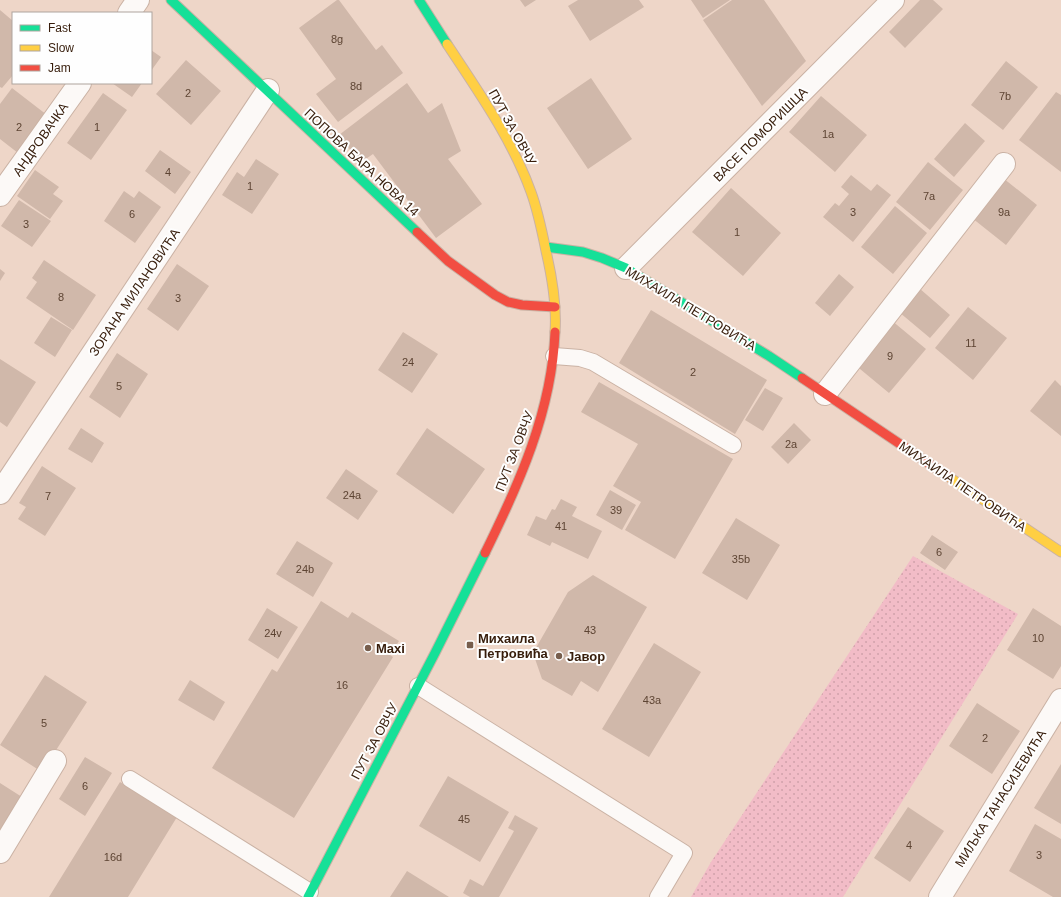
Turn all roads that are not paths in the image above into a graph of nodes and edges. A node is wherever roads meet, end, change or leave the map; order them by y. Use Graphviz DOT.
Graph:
graph roads {
  1 [pos="138,0"];
  2 [pos="172,0"];
  3 [pos="419,0"];
  4 [pos="893,0"];
  5 [pos="130,12"];
  6 [pos="79,84"];
  7 [pos="268,90"];
  8 [pos="1004,164"];
  9 [pos="0,196"];
  10 [pos="546,247"];
  11 [pos="626,268"];
  12 [pos="555,307"];
  13 [pos="554,356"];
  14 [pos="825,394"];
  15 [pos="733,445"];
  16 [pos="0,493"];
  17 [pos="1061,552"];
  18 [pos="418,686"];
  19 [pos="1061,700"];
  20 [pos="55,761"];
  21 [pos="130,779"];
  22 [pos="0,852"];
  23 [pos="309,894"];
  24 [pos="658,897"];
  25 [pos="940,897"];
  1 -- 5 [label="street"];
  2 -- 7 [label="street, ПОПОВА БАРА НОВА 14"];
  3 -- 10 [label="street, ПУТ ЗА ОВЧУ"];
  4 -- 11 [label="street, ВАСЕ ПОМОРИШЦА"];
  6 -- 9 [label="street, АНДРОВАЧКА"];
  7 -- 12 [label="street, ПОПОВА БАРА НОВА 14"];
  7 -- 16 [label="street, ЗОРАНА МИЛАНОВИЋА"];
  8 -- 14 [label="street"];
  10 -- 11 [label="street, МИХАИЛА ПЕТРОВИЋА"];
  10 -- 12 [label="street, ПУТ ЗА ОВЧУ"];
  11 -- 14 [label="street, МИХАИЛА ПЕТРОВИЋА"];
  12 -- 13 [label="street, ПУТ ЗА ОВЧУ"];
  13 -- 15 [label="lane"];
  13 -- 18 [label="street, ПУТ ЗА ОВЧУ"];
  14 -- 17 [label="street, МИХАИЛА ПЕТРОВИЋА"];
  18 -- 23 [label="street, ПУТ ЗА ОВЧУ"];
  18 -- 24 [label="lane"];
  19 -- 25 [label="street, МИЉКА ТАНАСИЈЕВИЋА"];
  20 -- 22 [label="street"];
  21 -- 23 [label="lane"];
}
